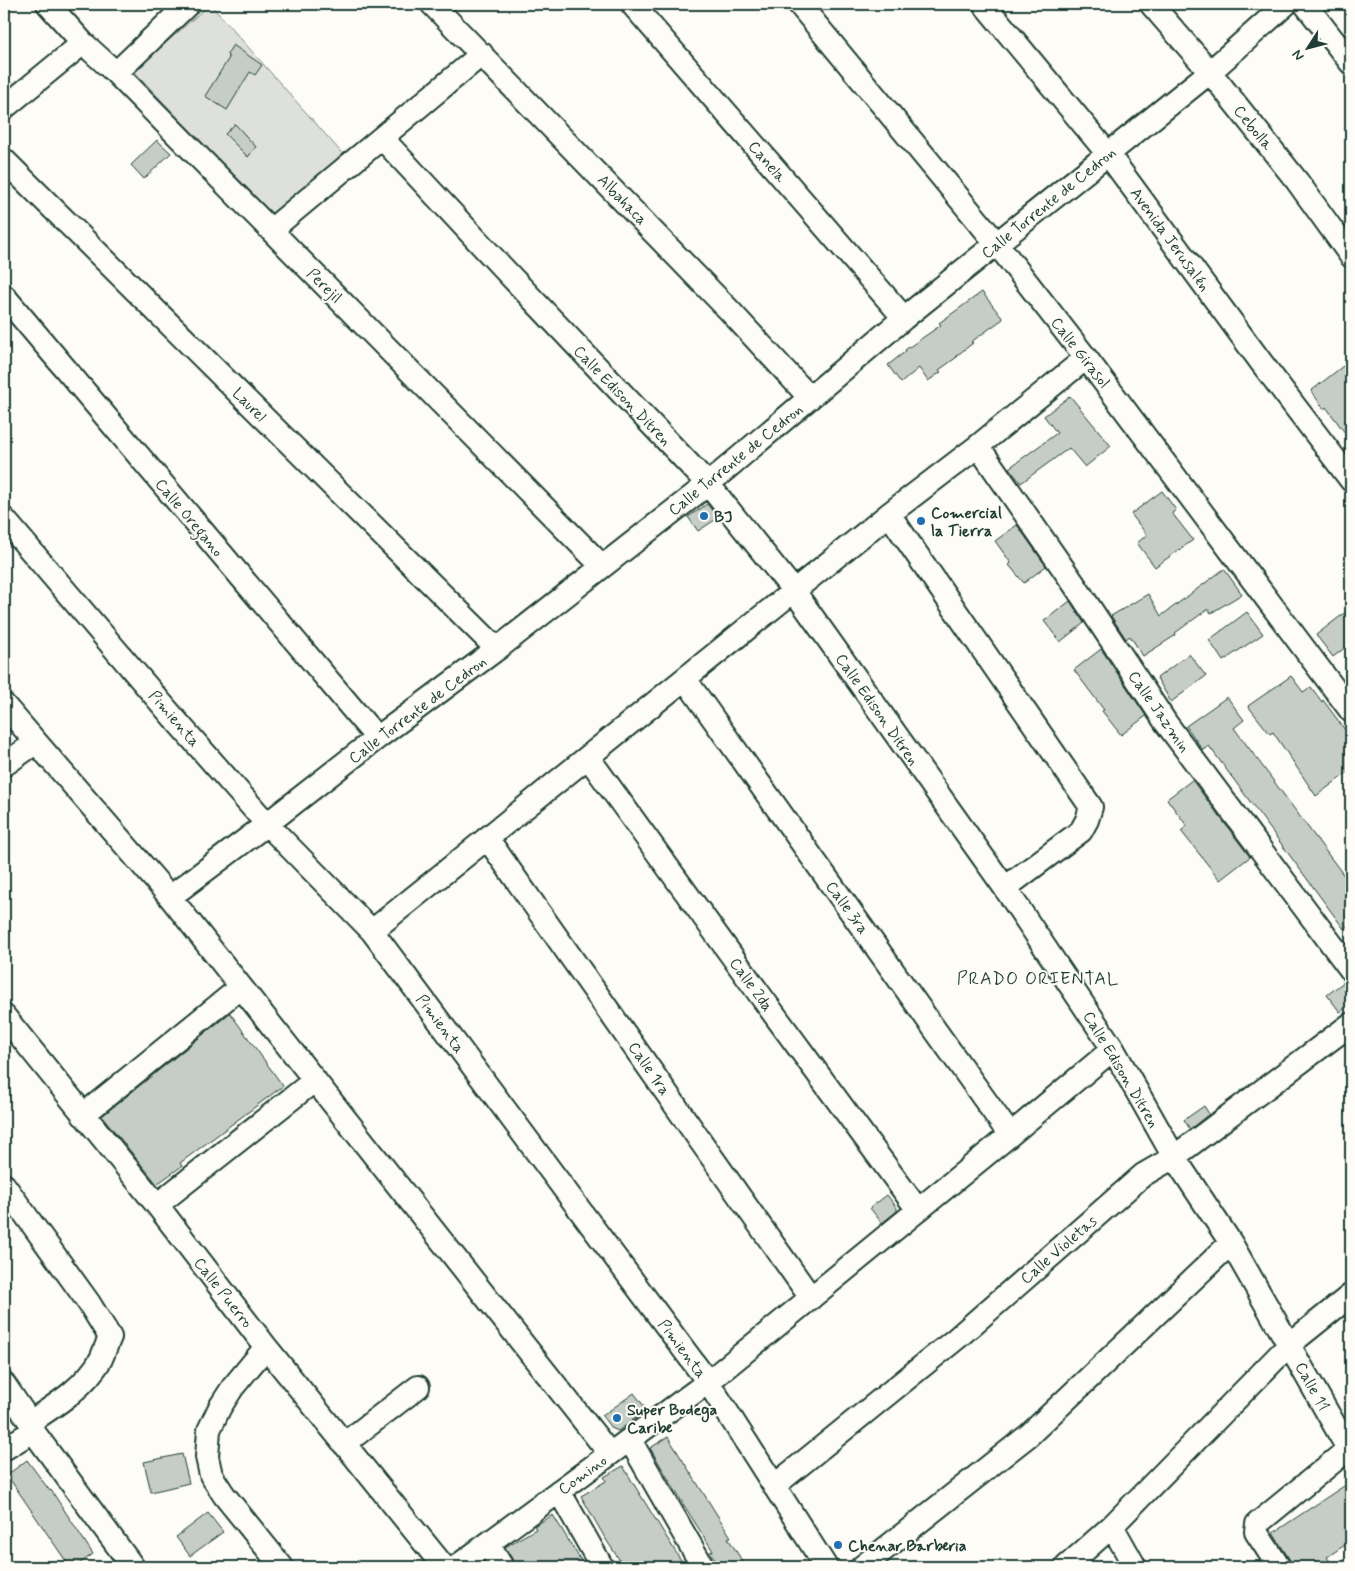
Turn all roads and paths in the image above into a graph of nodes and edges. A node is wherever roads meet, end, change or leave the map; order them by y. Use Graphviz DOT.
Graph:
graph roads {
  1 [pos="48,4"];
  2 [pos="188,4"];
  3 [pos="432,4"];
  4 [pos="632,4"];
  5 [pos="799,4"];
  6 [pos="984,4"];
  7 [pos="1151,4"];
  8 [pos="1286,4"];
  9 [pos="1305,4"];
  10 [pos="83,43"];
  11 [pos="482,54"];
  12 [pos="1351,62"];
  13 [pos="1210,72"];
  14 [pos="116,73"];
  15 [pos="4,108"];
  16 [pos="382,138"];
  17 [pos="1108,154"];
  18 [pos="4,160"];
  19 [pos="271,230"];
  20 [pos="997,244"];
  21 [pos="1351,256"];
  22 [pos="4,296"];
  23 [pos="904,318"];
  24 [pos="1086,358"];
  25 [pos="810,398"];
  26 [pos="978,446"];
  27 [pos="1351,480"];
  28 [pos="708,484"];
  29 [pos="889,514"];
  30 [pos="4,519"];
  31 [pos="602,566"];
  32 [pos="794,591"];
  33 [pos="497,648"];
  34 [pos="685,679"];
  35 [pos="4,705"];
  36 [pos="1351,711"];
  37 [pos="377,738"];
  38 [pos="35,743"];
  39 [pos="588,757"];
  40 [pos="4,765"];
  41 [pos="267,824"];
  42 [pos="487,838"];
  43 [pos="1005,888"];
  44 [pos="170,897"];
  45 [pos="372,931"];
  46 [pos="1351,970"];
  47 [pos="241,987"];
  48 [pos="4,1016"];
  49 [pos="1351,1024"];
  50 [pos="1112,1048"];
  51 [pos="315,1080"];
  52 [pos="83,1115"];
  53 [pos="1010,1135"];
  54 [pos="1174,1157"];
  55 [pos="4,1185"];
  56 [pos="157,1205"];
  57 [pos="918,1210"];
  58 [pos="1232,1244"];
  59 [pos="1351,1295"];
  60 [pos="811,1298"];
  61 [pos="1290,1344"];
  62 [pos="266,1346"];
  63 [pos="708,1382"];
  64 [pos="4,1384"];
  65 [pos="418,1387"];
  66 [pos="32,1426"];
  67 [pos="630,1440"];
  68 [pos="344,1444"];
  69 [pos="4,1449"];
  70 [pos="1350,1450"];
  71 [pos="610,1454"];
  72 [pos="774,1486"];
  73 [pos="559,1491"];
  74 [pos="1112,1526"];
  75 [pos="488,1544"];
  76 [pos="133,1567"];
  77 [pos="282,1567"];
  78 [pos="444,1567"];
  79 [pos="456,1567"];
  80 [pos="502,1567"];
  81 [pos="602,1567"];
  82 [pos="703,1567"];
  83 [pos="826,1567"];
  84 [pos="862,1567"];
  85 [pos="1066,1567"];
  86 [pos="1135,1567"];
  87 [pos="1280,1567"];
  1 -- 10 [label="street, Perejil"];
  2 -- 14 [label="street"];
  3 -- 11 [label="street, Albahaca"];
  4 -- 23 [label="street, Canela"];
  5 -- 20 [label="street, Calle Girasol"];
  6 -- 17 [label="street, Avenida Jerusalén"];
  7 -- 13 [label="street, Cebolla"];
  8 -- 13 [label="street, Calle Torrente de Cedron"];
  9 -- 12 [label="street"];
  10 -- 14 [label="street, Perejil"];
  10 -- 15 [label="street"];
  11 -- 16 [label="street"];
  11 -- 25 [label="street, Albahaca"];
  13 -- 17 [label="street, Calle Torrente de Cedron"];
  13 -- 21 [label="street, Cebolla"];
  14 -- 19 [label="street, Perejil"];
  16 -- 19 [label="street"];
  16 -- 28 [label="street, Calle Edison Ditren"];
  17 -- 20 [label="street, Calle Torrente de Cedron"];
  17 -- 27 [label="street, Avenida Jerusalén"];
  18 -- 33 [label="street, Laurel"];
  19 -- 31 [label="street, Perejil"];
  20 -- 23 [label="street, Calle Torrente de Cedron"];
  20 -- 24 [label="street, Calle Girasol"];
  22 -- 37 [label="street, Calle Oregano"];
  23 -- 25 [label="street, Calle Torrente de Cedron"];
  24 -- 26 [label="street"];
  24 -- 36 [label="street, Calle Girasol"];
  25 -- 28 [label="street, Calle Torrente de Cedron"];
  26 -- 29 [label="street"];
  26 -- 46 [label="street, Calle Jazmin"];
  28 -- 31 [label="street, Calle Torrente de Cedron"];
  28 -- 32 [label="street, Calle Edison Ditren"];
  29 -- 32 [label="street"];
  29 -- 43 [label="street"];
  30 -- 41 [label="street, Pimienta"];
  31 -- 33 [label="street, Calle Torrente de Cedron"];
  32 -- 34 [label="street"];
  32 -- 43 [label="street, Calle Edison Ditren"];
  33 -- 37 [label="street, Calle Torrente de Cedron"];
  34 -- 39 [label="street"];
  34 -- 53 [label="street, Calle 3ra"];
  35 -- 38 [label="street"];
  37 -- 41 [label="street, Calle Torrente de Cedron"];
  38 -- 40 [label="street"];
  38 -- 44 [label="street"];
  39 -- 42 [label="street"];
  39 -- 57 [label="street, Calle 2da"];
  41 -- 44 [label="street, Calle Torrente de Cedron"];
  41 -- 45 [label="street, Pimienta"];
  42 -- 45 [label="street"];
  42 -- 60 [label="street, Calle 1ra"];
  43 -- 50 [label="street, Calle Edison Ditren"];
  44 -- 47 [label="street"];
  45 -- 63 [label="street, Pimienta"];
  47 -- 51 [label="street"];
  47 -- 52 [label="street"];
  48 -- 52 [label="street, Calle Puerro"];
  49 -- 54 [label="street, Calle Violetas"];
  50 -- 53 [label="street, Comino"];
  50 -- 54 [label="street, Calle Edison Ditren"];
  51 -- 56 [label="street"];
  51 -- 71 [label="street"];
  52 -- 56 [label="street, Calle Puerro"];
  53 -- 57 [label="street, Comino"];
  54 -- 58 [label="street, Calle Edison Ditren"];
  54 -- 72 [label="street, Calle Violetas"];
  55 -- 66 [label="street"];
  56 -- 62 [label="street, Calle Puerro"];
  57 -- 60 [label="street, Comino"];
  58 -- 61 [label="street, Calle Edison Ditren"];
  58 -- 84 [label="street"];
  59 -- 61 [label="street"];
  60 -- 63 [label="street, Comino"];
  61 -- 70 [label="street, Calle 11"];
  61 -- 74 [label="street"];
  62 -- 68 [label="street, Calle Puerro"];
  62 -- 77 [label="street"];
  63 -- 67 [label="street, Comino"];
  63 -- 72 [label="street, Pimienta"];
  64 -- 66 [label="street"];
  65 -- 68 [label="street"];
  66 -- 69 [label="street"];
  66 -- 76 [label="street"];
  67 -- 71 [label="street, Comino"];
  67 -- 82 [label="street"];
  68 -- 78 [label="street, Calle Puerro"];
  70 -- 87 [label="street"];
  71 -- 73 [label="street, Comino"];
  72 -- 83 [label="street, Pimienta"];
  73 -- 75 [label="street, Comino"];
  73 -- 81 [label="street"];
  74 -- 85 [label="street"];
  74 -- 86 [label="street"];
  75 -- 79 [label="street, Comino"];
  75 -- 80 [label="street"];
}
